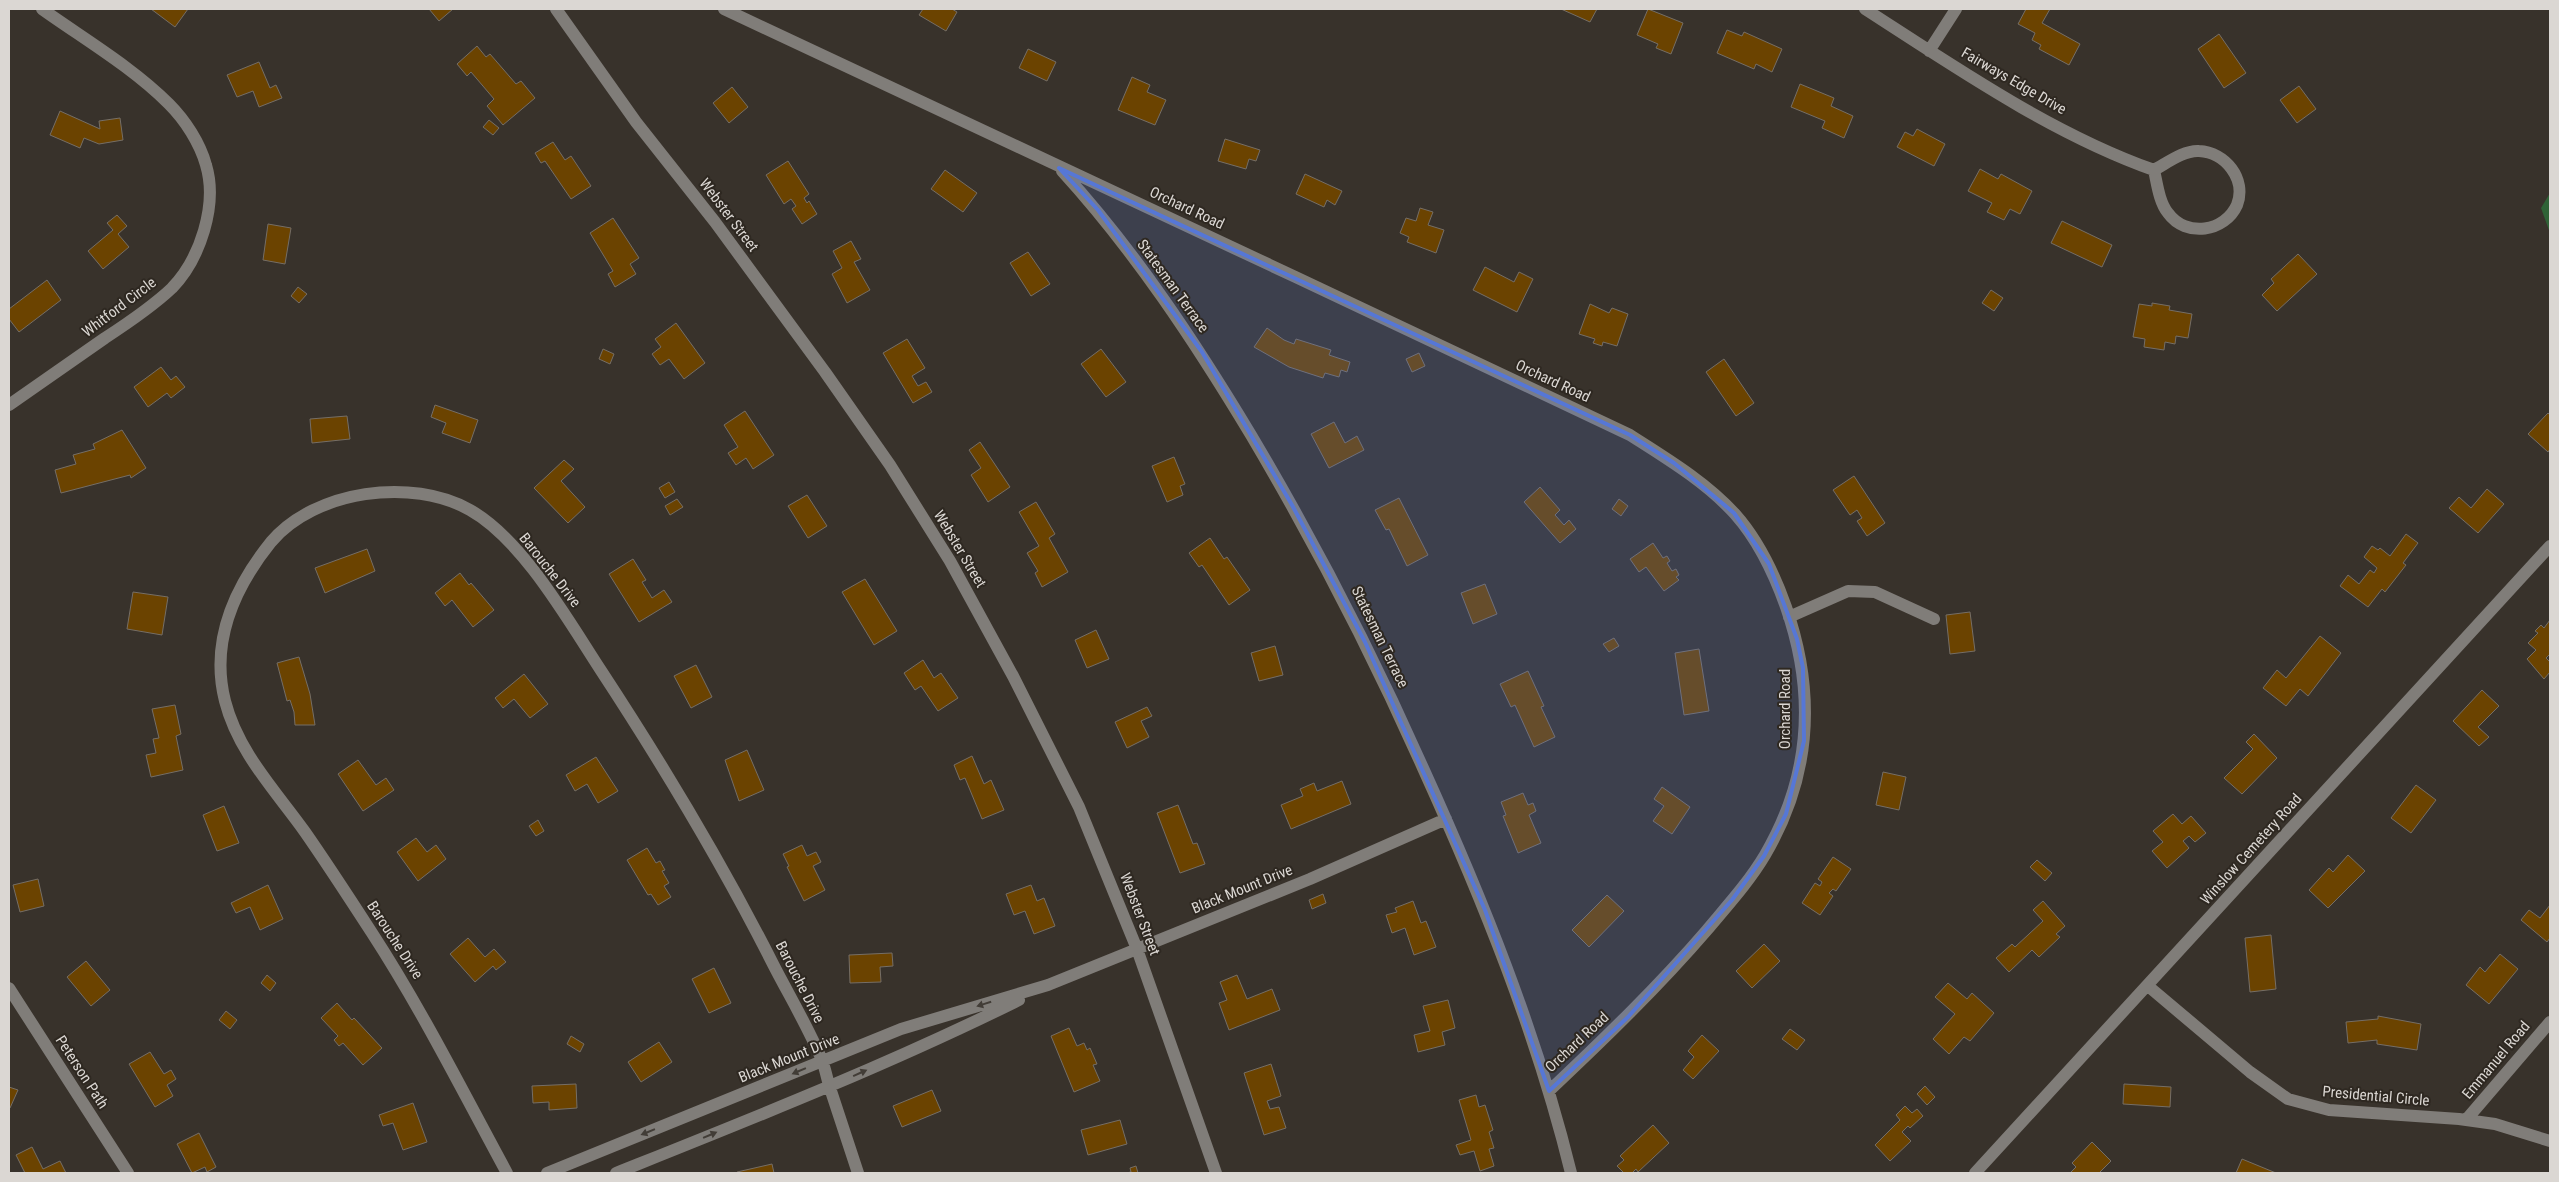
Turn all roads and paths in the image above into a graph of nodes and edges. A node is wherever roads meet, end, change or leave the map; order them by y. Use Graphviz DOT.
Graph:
graph roads {
  1 [pos="42,9"];
  2 [pos="556,9"];
  3 [pos="724,9"];
  4 [pos="1864,9"];
  5 [pos="1956,9"];
  6 [pos="1929,51"];
  7 [pos="1059,168"];
  8 [pos="2154,170"];
  9 [pos="9,405"];
  10 [pos="2550,546"];
  11 [pos="1789,617"];
  12 [pos="1934,619"];
  13 [pos="1446,819"];
  14 [pos="1137,949"];
  15 [pos="1048,985"];
  16 [pos="2148,986"];
  17 [pos="9,988"];
  18 [pos="2550,1022"];
  19 [pos="822,1061"];
  20 [pos="829,1086"];
  21 [pos="1549,1091"];
  22 [pos="2466,1120"];
  23 [pos="2550,1140"];
  24 [pos="128,1173"];
  25 [pos="506,1173"];
  26 [pos="547,1173"];
  27 [pos="616,1173"];
  28 [pos="858,1173"];
  29 [pos="1216,1173"];
  30 [pos="1571,1173"];
  31 [pos="1975,1173"];
  1 -- 9 [label="street, Whitford Circle"];
  2 -- 14 [label="street, Webster Street"];
  3 -- 7 [label="street, Orchard Road"];
  4 -- 6 [label="street, Fairways Edge Drive"];
  5 -- 6 [label="street"];
  6 -- 8 [label="street, Fairways Edge Drive"];
  7 -- 11 [label="street, Orchard Road"];
  7 -- 13 [label="street, Statesman Terrace"];
  8 -- 8 [label="street"];
  10 -- 16 [label="street, Winslow Cemetery Road"];
  11 -- 12 [label="street"];
  11 -- 21 [label="street, Orchard Road"];
  13 -- 14 [label="street, Black Mount Drive"];
  13 -- 21 [label="street, Statesman Terrace"];
  14 -- 15 [label="street, Black Mount Drive"];
  14 -- 29 [label="street, Webster Street"];
  15 -- 19 [label="street, Black Mount Drive, one-way"];
  20 -- 15 [label="street, Black Mount Drive, one-way"];
  16 -- 22 [label="street, Presidential Circle"];
  16 -- 31 [label="street, Winslow Cemetery Road"];
  17 -- 24 [label="street, Peterson Path"];
  18 -- 22 [label="street, Emmanuel Road"];
  19 -- 20 [label="street, Barouche Drive"];
  19 -- 25 [label="street, Barouche Drive"];
  19 -- 26 [label="street, Black Mount Drive, one-way"];
  27 -- 20 [label="street, Black Mount Drive, one-way"];
  20 -- 28 [label="street, Barouche Drive"];
  21 -- 30 [label="street, Statesman Terrace"];
  22 -- 23 [label="street, Presidential Circle"];
}
